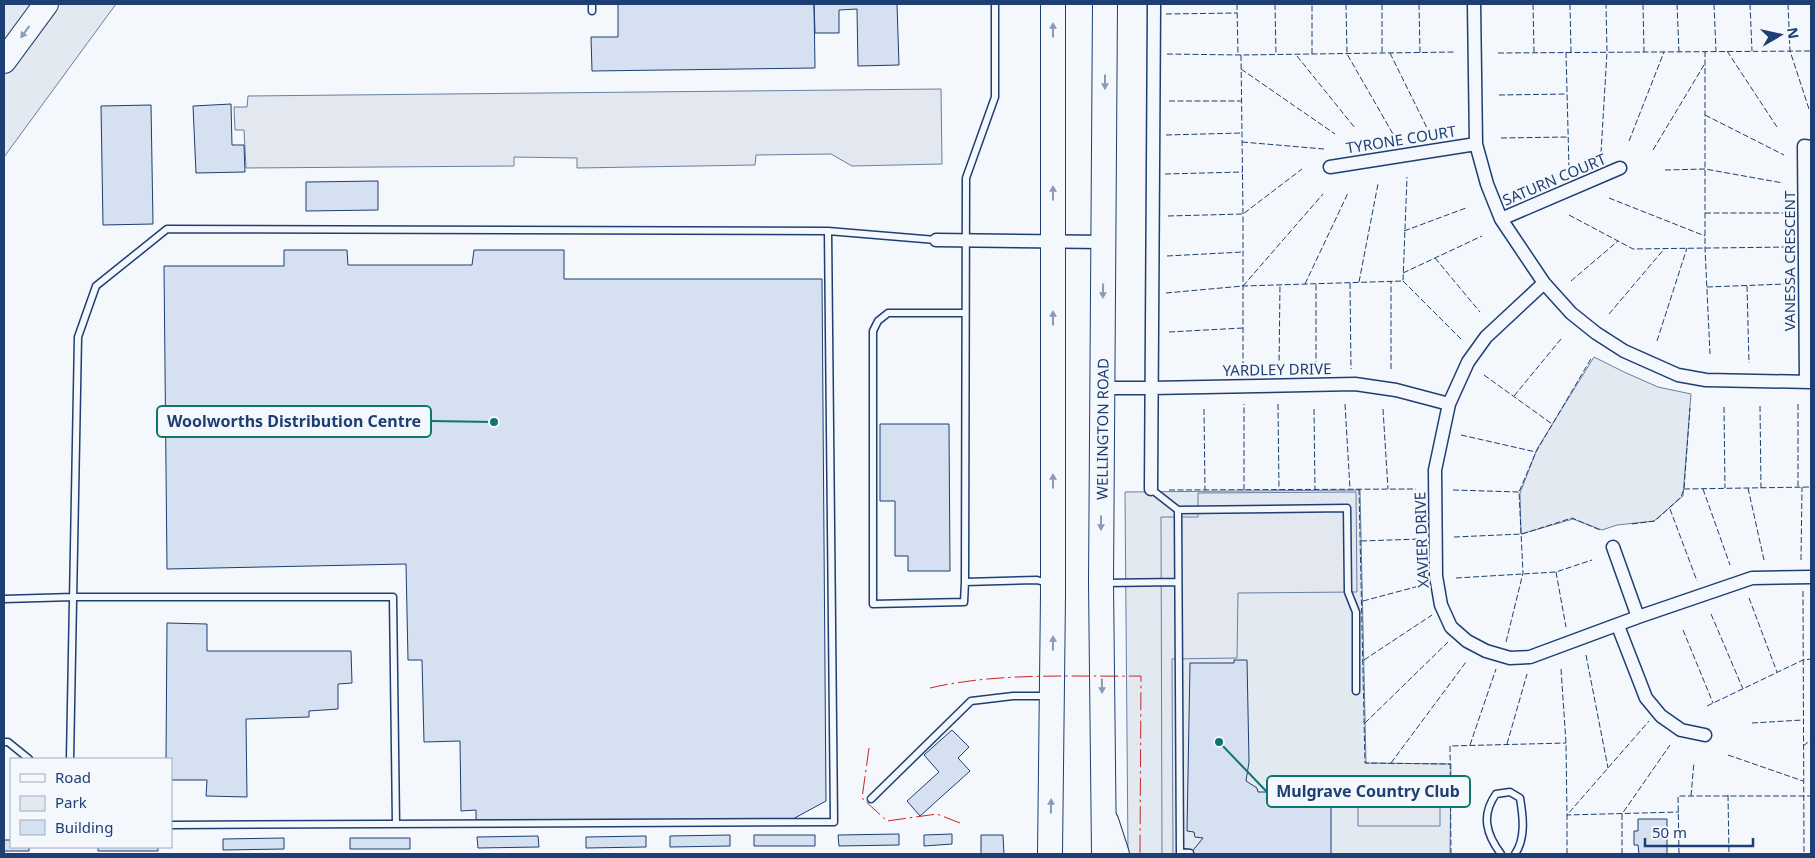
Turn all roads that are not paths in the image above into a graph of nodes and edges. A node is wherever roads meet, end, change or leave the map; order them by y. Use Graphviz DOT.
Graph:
graph roads {
  1 [pos="46,4"];
  2 [pos="995,4"];
  3 [pos="1053,4"];
  4 [pos="1105,4"];
  5 [pos="1154,4"];
  6 [pos="1474,4"];
  7 [pos="4,61"];
  8 [pos="1476,144"];
  9 [pos="1811,146"];
  10 [pos="1330,167"];
  11 [pos="1620,168"];
  12 [pos="1501,219"];
  13 [pos="828,231"];
  14 [pos="966,239"];
  15 [pos="936,240"];
  16 [pos="1053,241"];
  17 [pos="1104,242"];
  18 [pos="1544,283"];
  19 [pos="965,313"];
  20 [pos="1809,382"];
  21 [pos="1102,388"];
  22 [pos="1151,388"];
  23 [pos="1449,404"];
  24 [pos="1150,489"];
  25 [pos="1178,510"];
  26 [pos="1613,547"];
  27 [pos="1811,577"];
  28 [pos="965,582"];
  29 [pos="1178,582"];
  30 [pos="1101,583"];
  31 [pos="1053,585"];
  32 [pos="73,597"];
  33 [pos="4,598"];
  34 [pos="1638,617"];
  35 [pos="1618,626"];
  36 [pos="1356,691"];
  37 [pos="1052,696"];
  38 [pos="1706,735"];
  39 [pos="4,742"];
  40 [pos="28,758"];
  41 [pos="70,758"];
  42 [pos="871,799"];
  43 [pos="1104,806"];
  44 [pos="396,824"];
  45 [pos="172,825"];
  46 [pos="1180,853"];
  47 [pos="1190,853"];
  48 [pos="1050,854"];
  49 [pos="1104,854"];
  50 [pos="1119,854"];
  51 [pos="1501,854"];
  52 [pos="1515,854"];
  1 -- 7 [label="highway, one-way"];
  2 -- 14 [label="lane"];
  16 -- 3 [label="highway, one-way"];
  4 -- 17 [label="highway, WELLINGTON ROAD, one-way"];
  5 -- 22 [label="street"];
  6 -- 8 [label="street"];
  8 -- 10 [label="street, TYRONE COURT"];
  8 -- 12 [label="street"];
  9 -- 20 [label="street, VANESSA CRESCENT"];
  11 -- 12 [label="street, SATURN COURT"];
  12 -- 18 [label="street"];
  13 -- 15 [label="lane"];
  13 -- 32 [label="lane"];
  13 -- 44 [label="lane"];
  14 -- 15 [label="street"];
  14 -- 16 [label="street"];
  14 -- 19 [label="lane"];
  16 -- 17 [label="street"];
  31 -- 16 [label="highway, one-way"];
  17 -- 21 [label="highway, WELLINGTON ROAD, one-way"];
  18 -- 20 [label="street"];
  18 -- 23 [label="street, XAVIER DRIVE"];
  19 -- 28 [label="lane"];
  19 -- 28 [label="lane"];
  21 -- 22 [label="street, YARDLEY DRIVE"];
  21 -- 30 [label="highway, WELLINGTON ROAD, one-way"];
  22 -- 23 [label="street, YARDLEY DRIVE"];
  22 -- 24 [label="street"];
  23 -- 35 [label="street, XAVIER DRIVE"];
  24 -- 25 [label="lane"];
  25 -- 29 [label="lane"];
  25 -- 36 [label="lane"];
  26 -- 34 [label="street"];
  27 -- 34 [label="street, XAVIER DRIVE"];
  28 -- 31 [label="lane"];
  29 -- 30 [label="lane"];
  29 -- 46 [label="lane"];
  30 -- 43 [label="highway, WELLINGTON ROAD, one-way"];
  37 -- 31 [label="highway, one-way"];
  32 -- 33 [label="lane"];
  32 -- 41 [label="lane"];
  32 -- 44 [label="lane"];
  34 -- 35 [label="street, XAVIER DRIVE"];
  35 -- 38 [label="street"];
  37 -- 42 [label="lane"];
  48 -- 37 [label="highway, one-way"];
  39 -- 40 [label="lane"];
  43 -- 49 [label="highway, WELLINGTON ROAD"];
  43 -- 50 [label="main road"];
  44 -- 45 [label="lane"];
  46 -- 47 [label="lane"];
  51 -- 52 [label="lane"];
}
